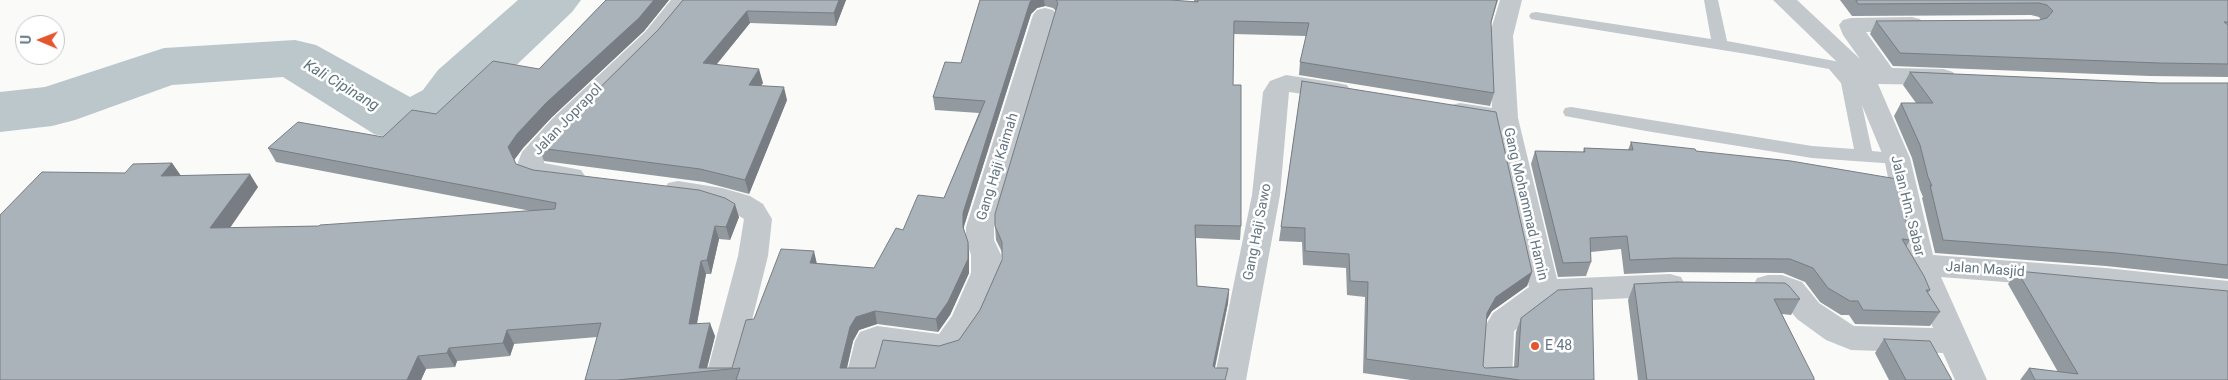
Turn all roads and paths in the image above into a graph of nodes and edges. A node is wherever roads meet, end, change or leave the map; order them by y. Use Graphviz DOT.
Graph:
graph roads {
  1 [pos="683,0"];
  2 [pos="1511,0"];
  3 [pos="1711,0"];
  4 [pos="1784,0"];
  5 [pos="1045,15"];
  6 [pos="1536,16"];
  7 [pos="1934,24"];
  8 [pos="1720,44"];
  9 [pos="1875,76"];
  10 [pos="1965,78"];
  11 [pos="1364,95"];
  12 [pos="1439,107"];
  13 [pos="1572,112"];
  14 [pos="1505,118"];
  15 [pos="1864,155"];
  16 [pos="1897,158"];
  17 [pos="598,179"];
  18 [pos="656,186"];
  19 [pos="1921,265"];
  20 [pos="1698,285"];
  21 [pos="1744,286"];
  22 [pos="1544,290"];
  23 [pos="2228,292"];
  24 [pos="1955,341"];
  25 [pos="721,380"];
  26 [pos="861,380"];
  27 [pos="1230,380"];
  28 [pos="1496,380"];
  29 [pos="1971,380"];
  1 -- 17 [label="street, Jalan Joprapol"];
  2 -- 14 [label="street, Gang Mohammad Hamin"];
  3 -- 8 [label="lane"];
  4 -- 9 [label="street, Jalan Hm. Sabar"];
  5 -- 26 [label="street, Gang Haji Kaimah"];
  6 -- 8 [label="lane"];
  7 -- 9 [label="street"];
  8 -- 15 [label="lane"];
  9 -- 10 [label="street"];
  9 -- 16 [label="street, Jalan Hm. Sabar"];
  11 -- 27 [label="street, Gang Haji Sawo"];
  12 -- 14 [label="street"];
  13 -- 15 [label="lane"];
  14 -- 22 [label="street, Gang Mohammad Hamin"];
  15 -- 16 [label="lane"];
  16 -- 19 [label="street, Jalan Hm. Sabar"];
  18 -- 25 [label="street"];
  19 -- 23 [label="street, Jalan Masjid"];
  19 -- 24 [label="street, Jalan Hm. Sabar"];
  20 -- 22 [label="street"];
  21 -- 24 [label="street"];
  22 -- 28 [label="street"];
  24 -- 29 [label="street, Jalan Hm. Sabar"];
}
